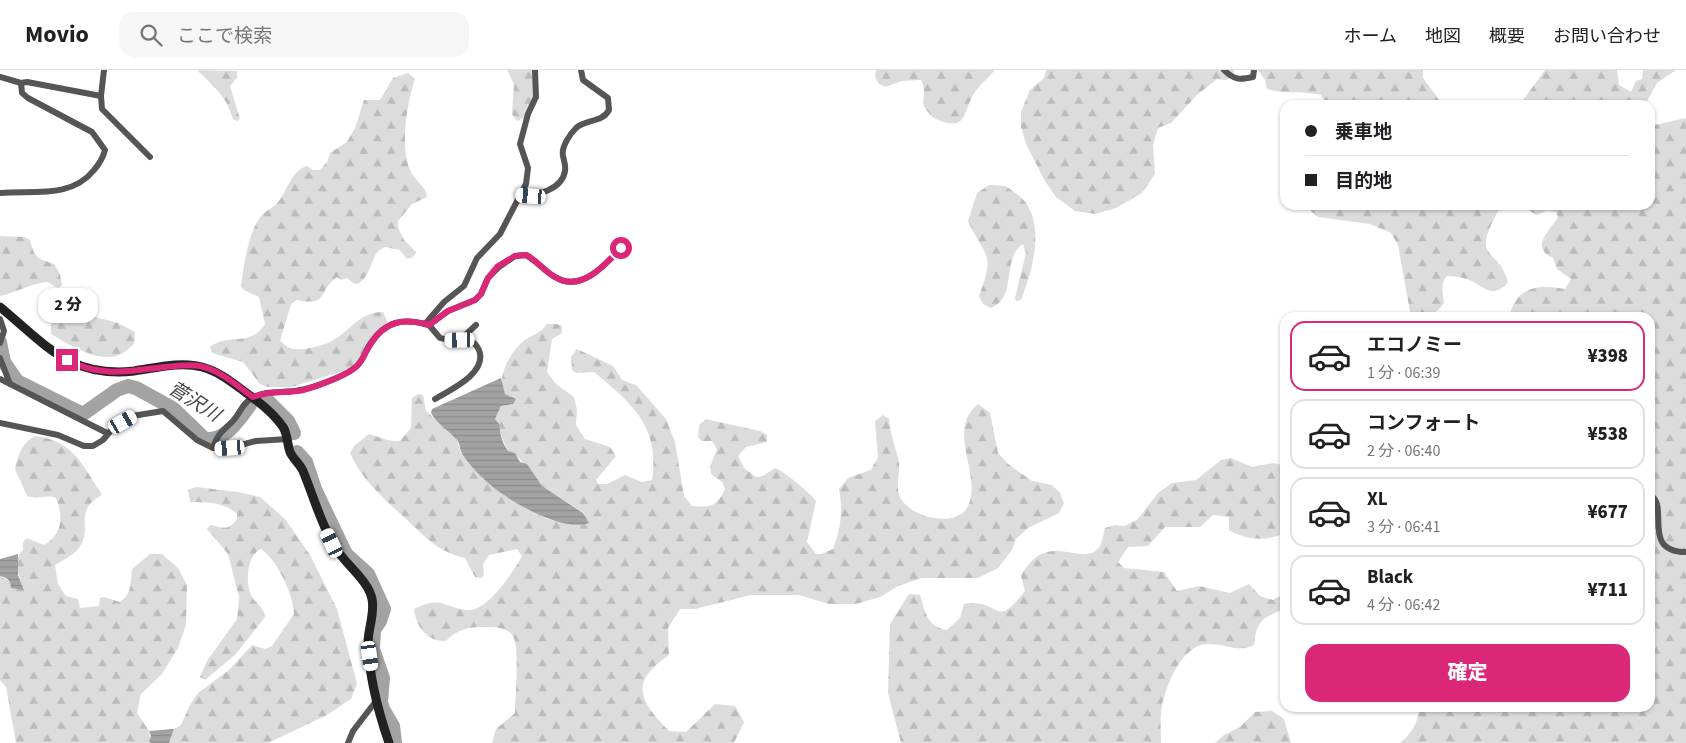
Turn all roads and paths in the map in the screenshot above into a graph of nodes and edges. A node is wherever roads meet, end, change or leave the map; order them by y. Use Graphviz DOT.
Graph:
graph roads {
  1 [pos="104,70"];
  2 [pos="535,70"];
  3 [pos="581,70"];
  4 [pos="1224,70"];
  5 [pos="1254,70"];
  6 [pos="0,77"];
  7 [pos="20,83"];
  8 [pos="100,96"];
  9 [pos="150,157"];
  10 [pos="0,193"];
  11 [pos="521,195"];
  12 [pos="621,248"];
  13 [pos="0,307"];
  14 [pos="0,319"];
  15 [pos="427,325"];
  16 [pos="476,325"];
  17 [pos="460,340"];
  18 [pos="1,341"];
  19 [pos="0,358"];
  20 [pos="0,379"];
  21 [pos="10,384"];
  22 [pos="253,397"];
  23 [pos="435,398"];
  24 [pos="0,423"];
  25 [pos="107,432"];
  26 [pos="288,439"];
  27 [pos="214,445"];
  28 [pos="1655,500"];
  29 [pos="1686,552"];
  30 [pos="376,701"];
  31 [pos="348,743"];
  32 [pos="389,743"];
  1 -- 8 [label="street"];
  2 -- 11 [label="street"];
  3 -- 11 [label="street"];
  4 -- 5 [label="street"];
  6 -- 7 [label="street"];
  7 -- 8 [label="street"];
  7 -- 10 [label="street"];
  8 -- 9 [label="street"];
  11 -- 15 [label="street"];
  12 -- 15 [label="street"];
  13 -- 22 [label="street"];
  14 -- 18 [label="street"];
  15 -- 17 [label="street"];
  15 -- 22 [label="street"];
  16 -- 17 [label="street"];
  17 -- 23 [label="street"];
  19 -- 21 [label="street"];
  20 -- 21 [label="street"];
  21 -- 25 [label="street"];
  22 -- 26 [label="street"];
  22 -- 27 [label="street"];
  24 -- 25 [label="street"];
  25 -- 27 [label="street"];
  26 -- 27 [label="street"];
  26 -- 30 [label="street"];
  28 -- 29 [label="street"];
  30 -- 31 [label="street"];
  30 -- 32 [label="street"];
}
